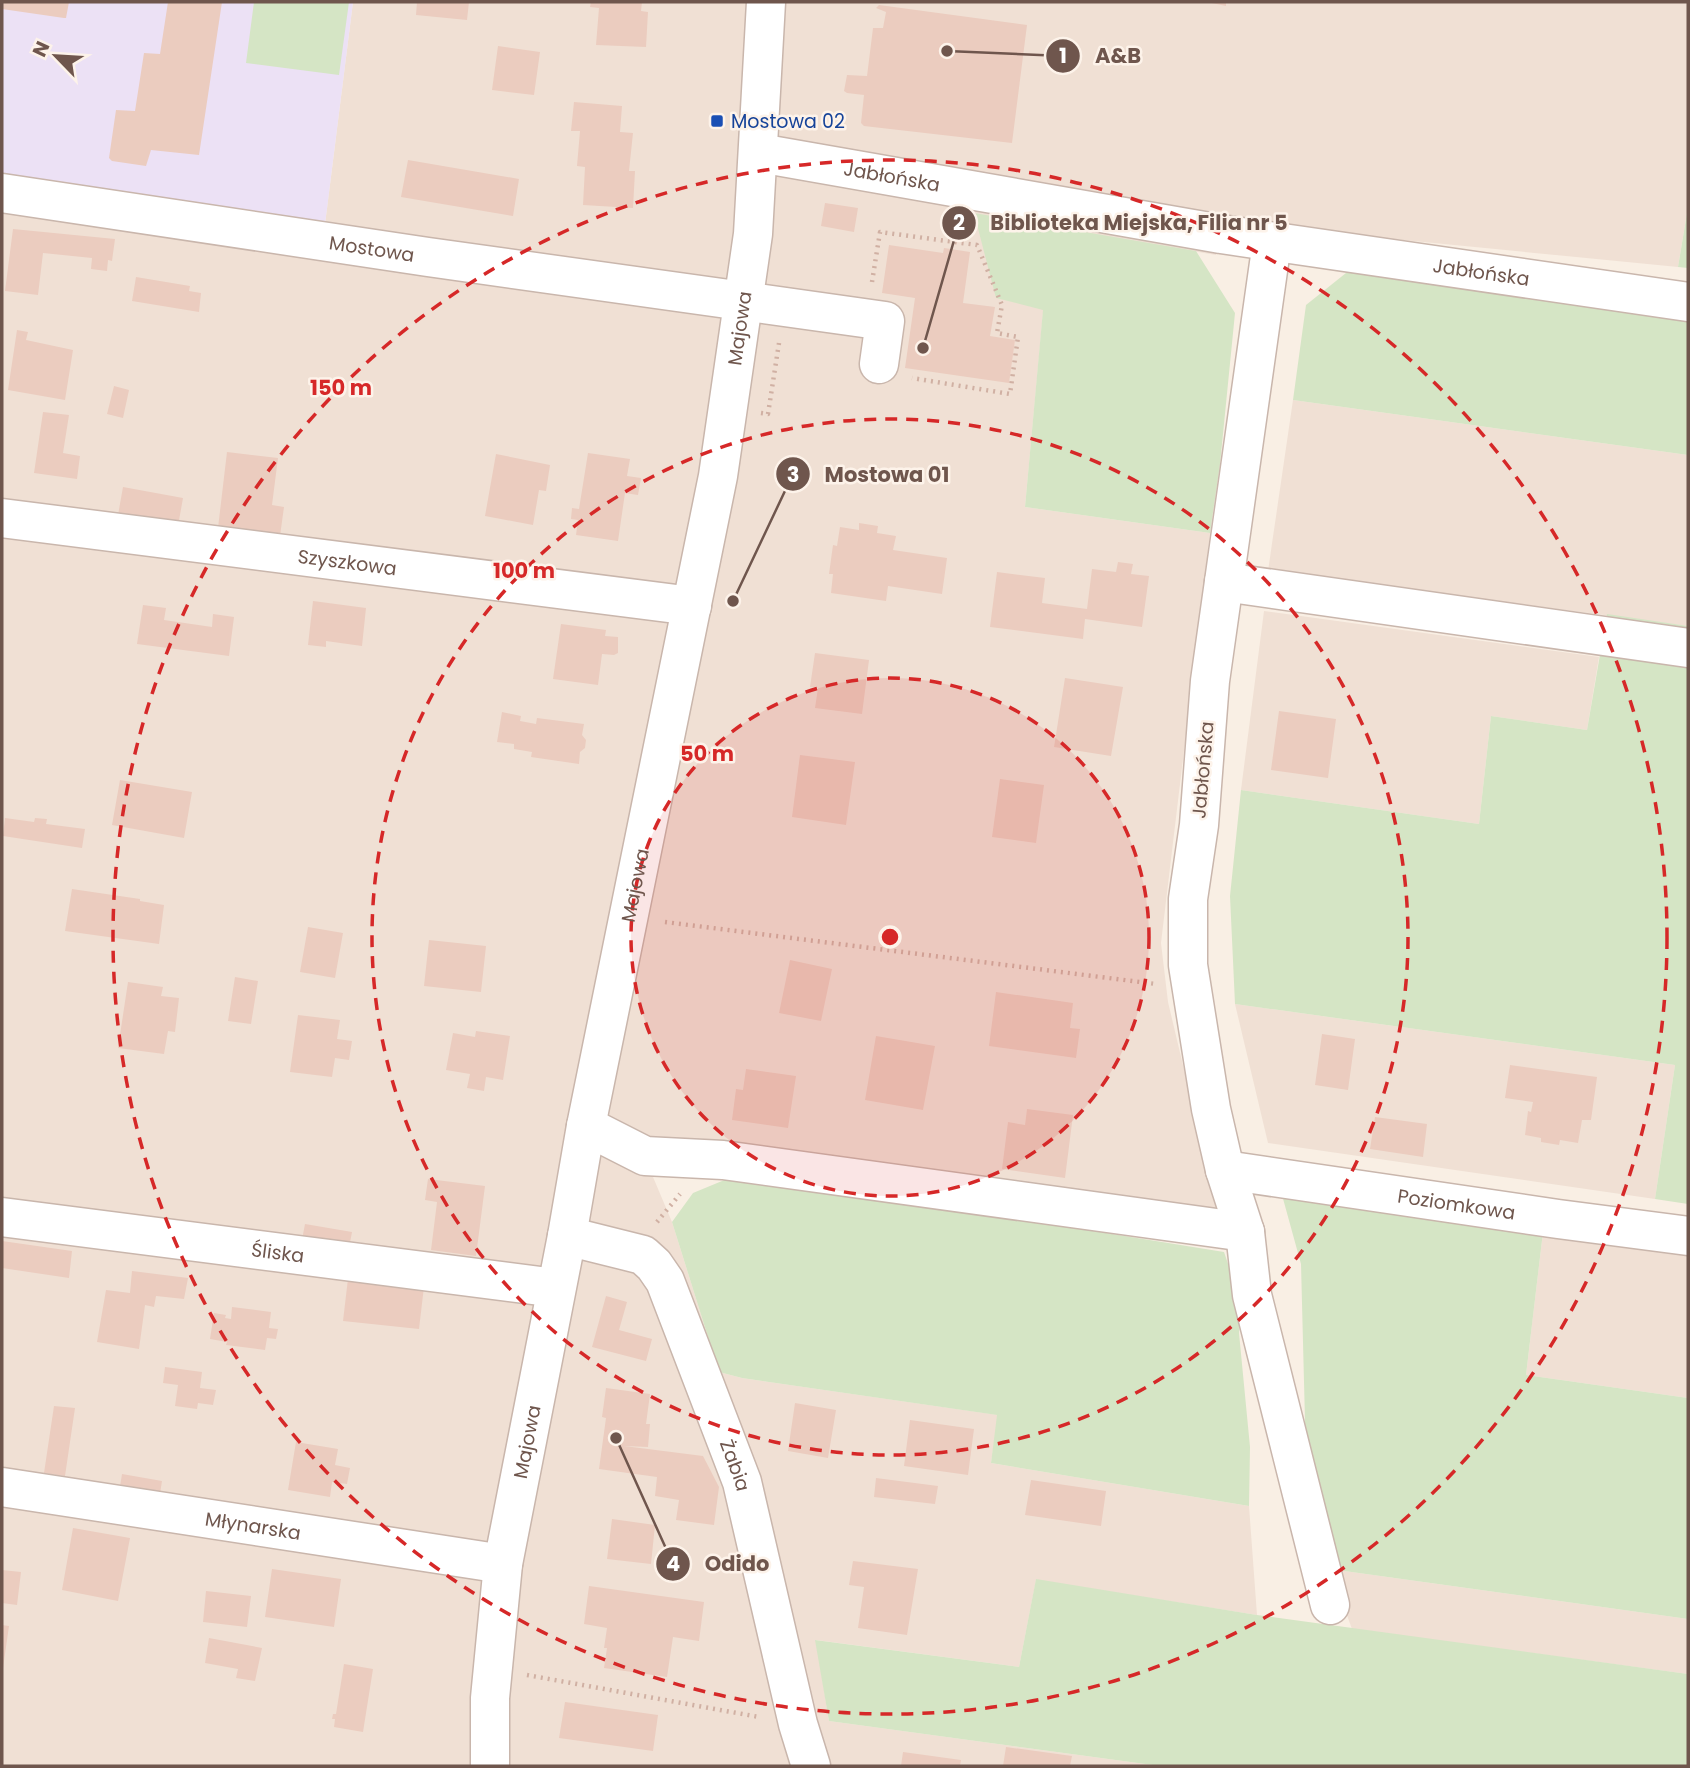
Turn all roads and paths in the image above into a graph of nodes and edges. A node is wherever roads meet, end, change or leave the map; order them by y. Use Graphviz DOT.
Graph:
graph roads {
  1 [pos="766,2"];
  2 [pos="759,153"];
  3 [pos="2,193"];
  4 [pos="1272,242"];
  5 [pos="745,299"];
  6 [pos="1674,300"];
  7 [pos="867,318"];
  8 [pos="879,364"];
  9 [pos="2,518"];
  10 [pos="1224,582"];
  11 [pos="692,606"];
  12 [pos="1688,648"];
  13 [pos="629,917"];
  14 [pos="1192,988"];
  15 [pos="586,1126"];
  16 [pos="723,1160"];
  17 [pos="1225,1170"];
  18 [pos="2,1217"];
  19 [pos="1245,1232"];
  20 [pos="568,1236"];
  21 [pos="1688,1236"];
  22 [pos="643,1255"];
  23 [pos="556,1288"];
  24 [pos="2,1487"];
  25 [pos="503,1564"];
  26 [pos="1330,1605"];
  27 [pos="492,1668"];
  28 [pos="798,1724"];
  29 [pos="490,1766"];
  30 [pos="810,1766"];
  1 -- 2 [label="street, Majowa"];
  2 -- 4 [label="street, Jabłońska"];
  2 -- 5 [label="street, Majowa"];
  3 -- 5 [label="street, Mostowa"];
  4 -- 6 [label="street, Jabłońska"];
  4 -- 10 [label="street, Jabłońska"];
  5 -- 7 [label="street, Mostowa"];
  5 -- 11 [label="street, Majowa"];
  7 -- 8 [label="street"];
  7 -- 8 [label="path"];
  9 -- 11 [label="street, Szyszkowa"];
  10 -- 12 [label="street"];
  10 -- 14 [label="street, Jabłońska"];
  11 -- 13 [label="street, Majowa"];
  13 -- 14 [label="path"];
  13 -- 15 [label="street, Majowa"];
  14 -- 17 [label="street, Jabłońska"];
  15 -- 16 [label="street"];
  15 -- 20 [label="street, Majowa"];
  16 -- 19 [label="street"];
  16 -- 22 [label="path"];
  17 -- 19 [label="street, Jabłońska"];
  17 -- 21 [label="street, Poziomkowa"];
  18 -- 23 [label="street, Śliska"];
  19 -- 26 [label="street, Jabłońska"];
  20 -- 22 [label="street"];
  20 -- 23 [label="street, Majowa"];
  22 -- 28 [label="street, Żabia"];
  23 -- 25 [label="street, Majowa"];
  24 -- 25 [label="street, Młynarska"];
  25 -- 27 [label="street, Majowa"];
  27 -- 28 [label="path"];
  27 -- 29 [label="street, Majowa"];
  28 -- 30 [label="street, Żabia"];
}
